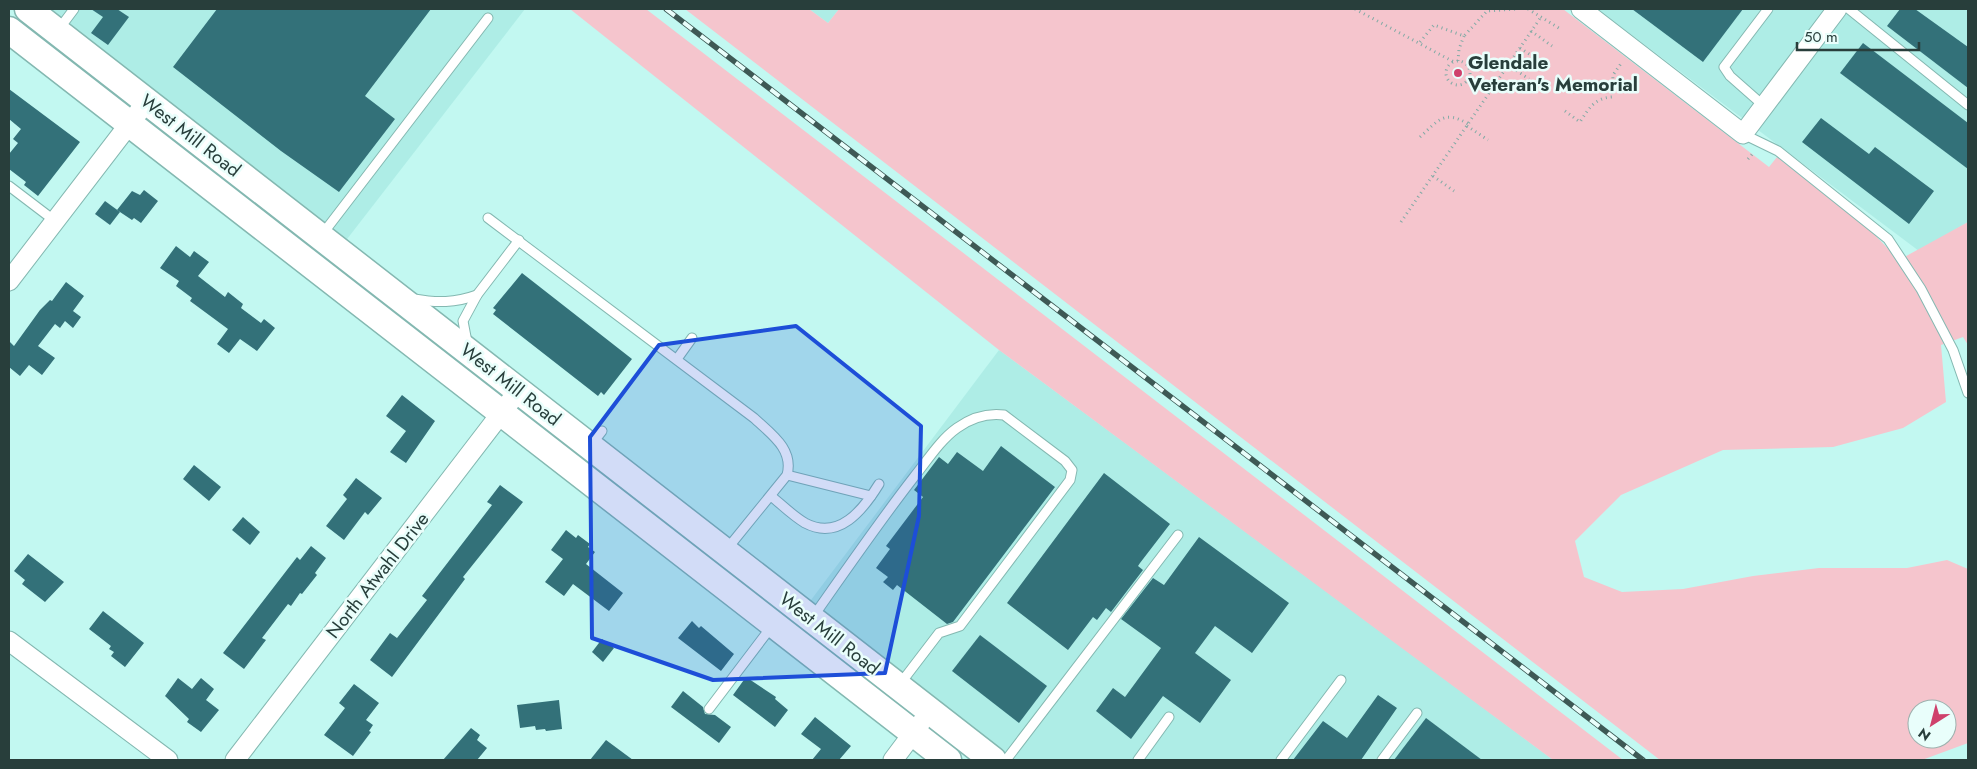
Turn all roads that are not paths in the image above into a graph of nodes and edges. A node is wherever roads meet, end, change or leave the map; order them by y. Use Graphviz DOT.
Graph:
graph roads {
  1 [pos="28,9"];
  2 [pos="74,9"];
  3 [pos="1581,9"];
  4 [pos="1768,9"];
  5 [pos="1837,9"];
  6 [pos="1849,9"];
  7 [pos="488,18"];
  8 [pos="9,30"];
  9 [pos="57,31"];
  10 [pos="147,101"];
  11 [pos="1968,105"];
  12 [pos="1764,106"];
  13 [pos="130,124"];
  14 [pos="1743,134"];
  15 [pos="9,186"];
  16 [pos="488,218"];
  17 [pos="55,220"];
  18 [pos="519,240"];
  19 [pos="323,253"];
  20 [pos="9,281"];
  21 [pos="477,295"];
  22 [pos="399,297"];
  23 [pos="692,338"];
  24 [pos="470,352"];
  25 [pos="677,359"];
  26 [pos="519,390"];
  27 [pos="1968,393"];
  28 [pos="502,414"];
  29 [pos="787,475"];
  30 [pos="879,484"];
  31 [pos="771,496"];
  32 [pos="871,496"];
  33 [pos="1178,535"];
  34 [pos="717,562"];
  35 [pos="812,619"];
  36 [pos="773,624"];
  37 [pos="9,641"];
  38 [pos="1341,680"];
  39 [pos="899,686"];
  40 [pos="709,709"];
  41 [pos="930,711"];
  42 [pos="1417,713"];
  43 [pos="1169,718"];
  44 [pos="913,734"];
  45 [pos="168,760"];
  46 [pos="236,760"];
  47 [pos="893,760"];
  48 [pos="948,760"];
  49 [pos="993,760"];
  50 [pos="1006,760"];
  51 [pos="1138,760"];
  52 [pos="1281,760"];
  53 [pos="1382,760"];
  1 -- 9 [label="main road, West Mill Road"];
  2 -- 9 [label="lane"];
  3 -- 14 [label="street"];
  4 -- 12 [label="lane"];
  5 -- 12 [label="street"];
  6 -- 11 [label="lane"];
  7 -- 19 [label="lane"];
  8 -- 13 [label="main road, West Mill Road"];
  9 -- 10 [label="main road, West Mill Road"];
  10 -- 13 [label="street"];
  10 -- 19 [label="main road, West Mill Road"];
  12 -- 14 [label="street"];
  13 -- 17 [label="street"];
  13 -- 19 [label="main road, West Mill Road"];
  14 -- 27 [label="lane"];
  15 -- 17 [label="lane"];
  16 -- 18 [label="lane"];
  17 -- 20 [label="street"];
  18 -- 21 [label="lane"];
  18 -- 25 [label="lane"];
  19 -- 22 [label="main road, West Mill Road"];
  19 -- 28 [label="main road, West Mill Road"];
  21 -- 22 [label="lane"];
  21 -- 24 [label="lane"];
  22 -- 24 [label="main road, West Mill Road"];
  23 -- 25 [label="lane"];
  24 -- 26 [label="main road, West Mill Road"];
  25 -- 29 [label="lane"];
  26 -- 28 [label="street, North Atwahl Drive"];
  26 -- 34 [label="main road, West Mill Road"];
  28 -- 34 [label="main road, West Mill Road"];
  28 -- 46 [label="street, North Atwahl Drive"];
  29 -- 31 [label="lane"];
  29 -- 32 [label="lane"];
  30 -- 32 [label="lane"];
  31 -- 32 [label="lane"];
  31 -- 34 [label="lane"];
  33 -- 50 [label="lane"];
  34 -- 35 [label="main road, West Mill Road"];
  34 -- 36 [label="main road, West Mill Road"];
  35 -- 39 [label="main road, West Mill Road"];
  35 -- 39 [label="lane"];
  36 -- 40 [label="lane"];
  36 -- 44 [label="main road, West Mill Road"];
  37 -- 45 [label="street"];
  38 -- 52 [label="lane"];
  39 -- 41 [label="main road, West Mill Road"];
  41 -- 44 [label="street"];
  41 -- 49 [label="main road, West Mill Road"];
  42 -- 53 [label="lane"];
  43 -- 51 [label="lane"];
  44 -- 47 [label="street"];
  44 -- 48 [label="main road, West Mill Road"];
}
